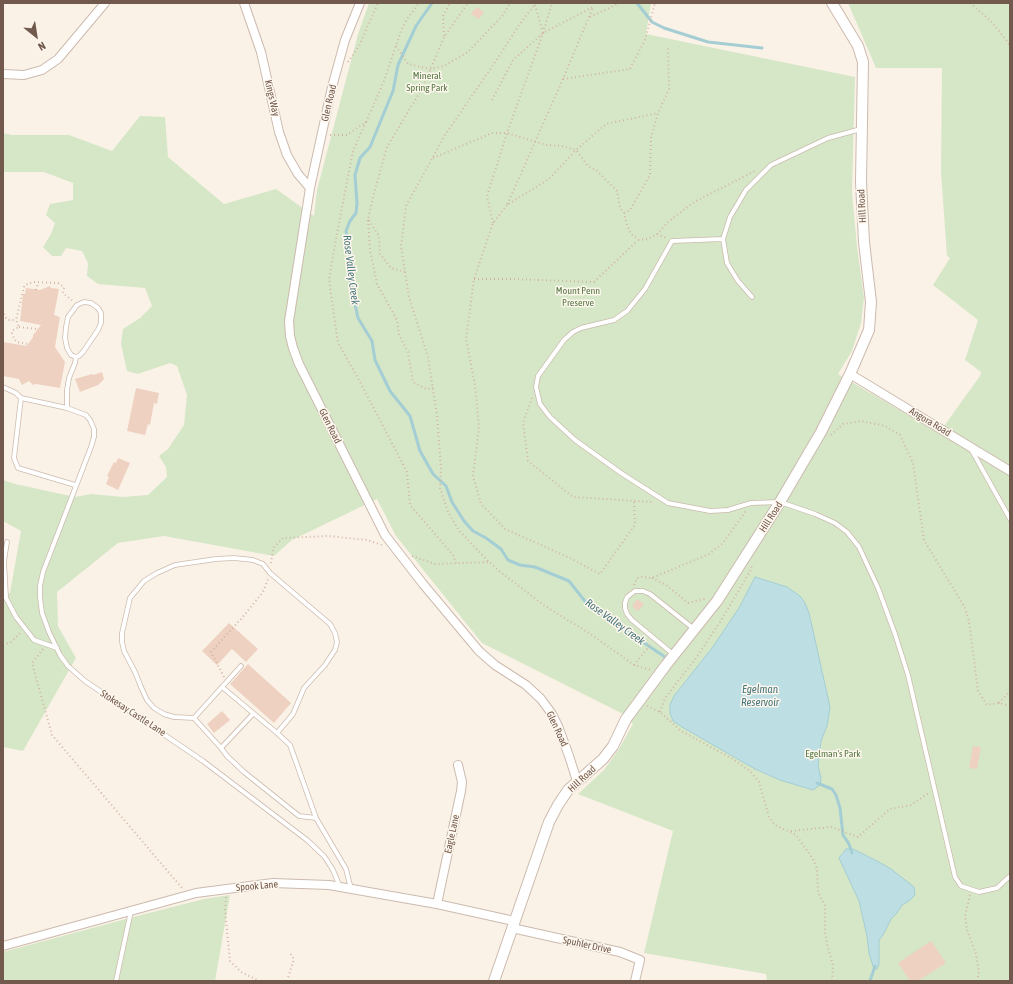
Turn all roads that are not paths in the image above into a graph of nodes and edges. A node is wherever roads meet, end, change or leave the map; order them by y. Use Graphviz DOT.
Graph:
graph roads {
  1 [pos="104,3"];
  2 [pos="244,3"];
  3 [pos="360,3"];
  4 [pos="832,3"];
  5 [pos="3,74"];
  6 [pos="862,129"];
  7 [pos="310,188"];
  8 [pos="723,239"];
  9 [pos="752,297"];
  10 [pos="76,357"];
  11 [pos="850,374"];
  12 [pos="3,387"];
  13 [pos="21,398"];
  14 [pos="67,408"];
  15 [pos="970,446"];
  16 [pos="1010,471"];
  17 [pos="75,485"];
  18 [pos="780,502"];
  19 [pos="1010,519"];
  20 [pos="7,542"];
  21 [pos="5,598"];
  22 [pos="695,630"];
  23 [pos="56,648"];
  24 [pos="674,655"];
  25 [pos="241,666"];
  26 [pos="222,687"];
  27 [pos="253,714"];
  28 [pos="194,718"];
  29 [pos="277,733"];
  30 [pos="222,748"];
  31 [pos="458,765"];
  32 [pos="577,781"];
  33 [pos="316,818"];
  34 [pos="1010,876"];
  35 [pos="340,887"];
  36 [pos="351,889"];
  37 [pos="437,904"];
  38 [pos="131,911"];
  39 [pos="513,924"];
  40 [pos="3,946"];
  41 [pos="116,981"];
  42 [pos="494,981"];
  43 [pos="635,981"];
  1 -- 5 [label="street"];
  2 -- 7 [label="street, Kings Way"];
  3 -- 7 [label="street, Glen Road"];
  4 -- 6 [label="street, Hill Road"];
  6 -- 8 [label="lane"];
  6 -- 11 [label="street, Hill Road"];
  7 -- 32 [label="street, Glen Road"];
  8 -- 9 [label="lane"];
  8 -- 18 [label="lane"];
  10 -- 10 [label="lane"];
  10 -- 14 [label="lane"];
  11 -- 15 [label="street, Angora Road"];
  11 -- 18 [label="street, Hill Road"];
  12 -- 13 [label="lane, Stokesay Castle Lane"];
  13 -- 14 [label="lane, Stokesay Castle Lane"];
  13 -- 17 [label="lane"];
  14 -- 17 [label="lane, Stokesay Castle Lane"];
  15 -- 16 [label="street, Angora Road"];
  15 -- 19 [label="lane"];
  17 -- 23 [label="lane, Stokesay Castle Lane"];
  18 -- 22 [label="street, Hill Road"];
  18 -- 34 [label="lane"];
  20 -- 21 [label="lane"];
  21 -- 23 [label="lane"];
  22 -- 24 [label="street, Hill Road"];
  22 -- 24 [label="lane"];
  23 -- 35 [label="lane, Stokesay Castle Lane"];
  24 -- 32 [label="street, Hill Road"];
  25 -- 26 [label="lane"];
  26 -- 27 [label="lane"];
  26 -- 28 [label="lane"];
  27 -- 29 [label="lane"];
  27 -- 30 [label="lane"];
  28 -- 29 [label="lane"];
  28 -- 30 [label="lane"];
  29 -- 33 [label="lane"];
  30 -- 33 [label="lane"];
  31 -- 37 [label="street, Eagle Lane"];
  32 -- 39 [label="street, Hill Road"];
  33 -- 36 [label="lane"];
  35 -- 36 [label="street, Spook Lane"];
  35 -- 38 [label="street, Spook Lane"];
  36 -- 37 [label="street, Spook Lane"];
  37 -- 39 [label="street, Spook Lane"];
  38 -- 40 [label="street, Spook Lane"];
  38 -- 41 [label="lane"];
  39 -- 42 [label="street, Hill Road"];
  39 -- 43 [label="street, Spuhler Drive"];
}
